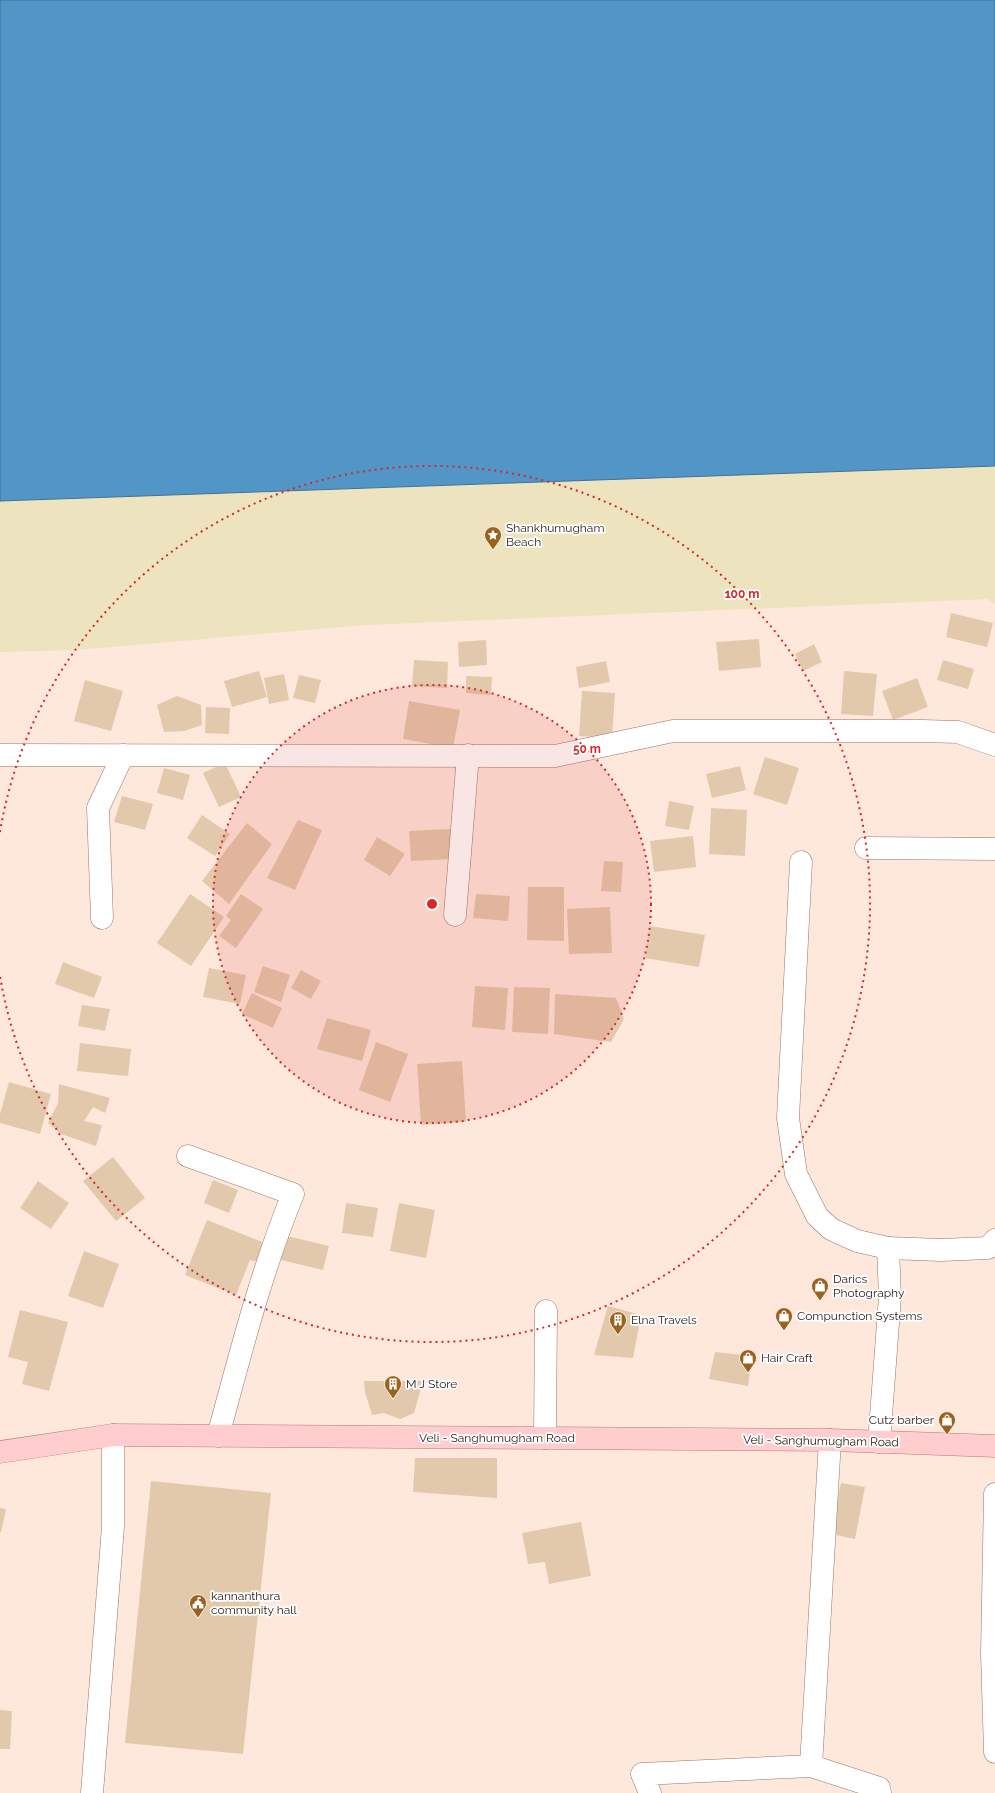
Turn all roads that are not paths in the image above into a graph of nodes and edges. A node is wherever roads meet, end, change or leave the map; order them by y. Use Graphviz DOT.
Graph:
graph roads {
  1 [pos="995,745"];
  2 [pos="0,755"];
  3 [pos="123,755"];
  4 [pos="468,755"];
  5 [pos="866,848"];
  6 [pos="995,849"];
  7 [pos="801,862"];
  8 [pos="455,914"];
  9 [pos="102,918"];
  10 [pos="188,1156"];
  11 [pos="995,1240"];
  12 [pos="888,1248"];
  13 [pos="546,1311"];
  14 [pos="113,1435"];
  15 [pos="218,1436"];
  16 [pos="545,1438"];
  17 [pos="830,1440"];
  18 [pos="879,1442"];
  19 [pos="995,1446"];
  20 [pos="995,1449"];
  21 [pos="0,1452"];
  22 [pos="995,1494"];
  23 [pos="995,1743"];
  24 [pos="995,1752"];
  25 [pos="811,1766"];
  26 [pos="92,1793"];
  27 [pos="650,1793"];
  28 [pos="880,1793"];
  1 -- 4 [label="street"];
  2 -- 3 [label="street"];
  3 -- 4 [label="street"];
  3 -- 9 [label="street"];
  4 -- 8 [label="street"];
  5 -- 6 [label="street"];
  7 -- 12 [label="street"];
  10 -- 15 [label="street"];
  11 -- 12 [label="street"];
  12 -- 18 [label="street"];
  13 -- 16 [label="street"];
  14 -- 15 [label="main road, Veli - Sanghumugham Road"];
  14 -- 21 [label="main road, Veli - Sanghumugham Road"];
  14 -- 26 [label="street"];
  15 -- 16 [label="main road, Veli - Sanghumugham Road"];
  16 -- 17 [label="main road, Veli - Sanghumugham Road"];
  17 -- 18 [label="main road, Veli - Sanghumugham Road"];
  17 -- 25 [label="street"];
  18 -- 19 [label="main road, Veli - Sanghumugham Road"];
  19 -- 20 [label="street"];
  22 -- 23 [label="street"];
  23 -- 24 [label="street"];
  25 -- 27 [label="street"];
  25 -- 28 [label="street"];
}
